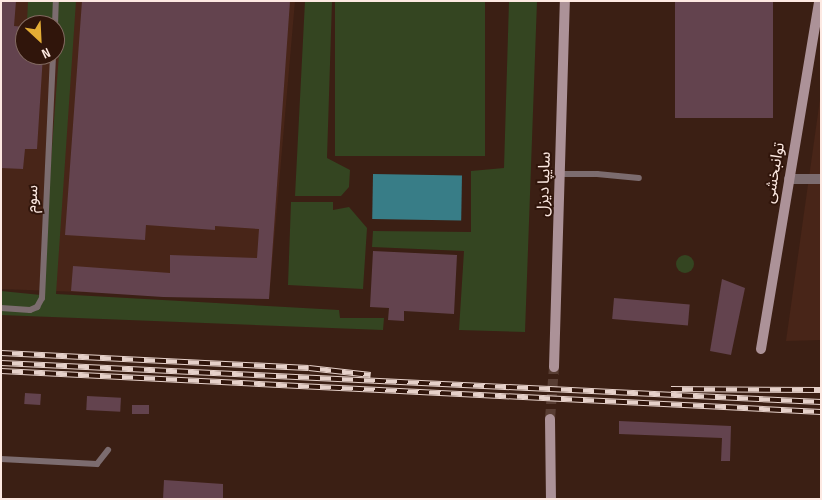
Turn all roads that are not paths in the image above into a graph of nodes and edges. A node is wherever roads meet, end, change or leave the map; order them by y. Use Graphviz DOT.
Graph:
graph roads {
  1 [pos="56,1"];
  2 [pos="565,1"];
  3 [pos="820,1"];
  4 [pos="55,15"];
  5 [pos="54,65"];
  6 [pos="560,174"];
  7 [pos="639,178"];
  8 [pos="789,179"];
  9 [pos="821,179"];
  10 [pos="1,308"];
  11 [pos="761,349"];
  12 [pos="554,367"];
  13 [pos="550,419"];
  14 [pos="108,450"];
  15 [pos="1,459"];
  16 [pos="551,499"];
  1 -- 4 [label="lane"];
  2 -- 6 [label="street, سایپا دیزل"];
  3 -- 8 [label="street, توانبخشی"];
  5 -- 10 [label="lane, سوم"];
  6 -- 7 [label="lane"];
  6 -- 12 [label="street, سایپا دیزل"];
  8 -- 9 [label="street"];
  8 -- 11 [label="street, توانبخشی"];
  13 -- 16 [label="street"];
  14 -- 15 [label="lane"];
}
